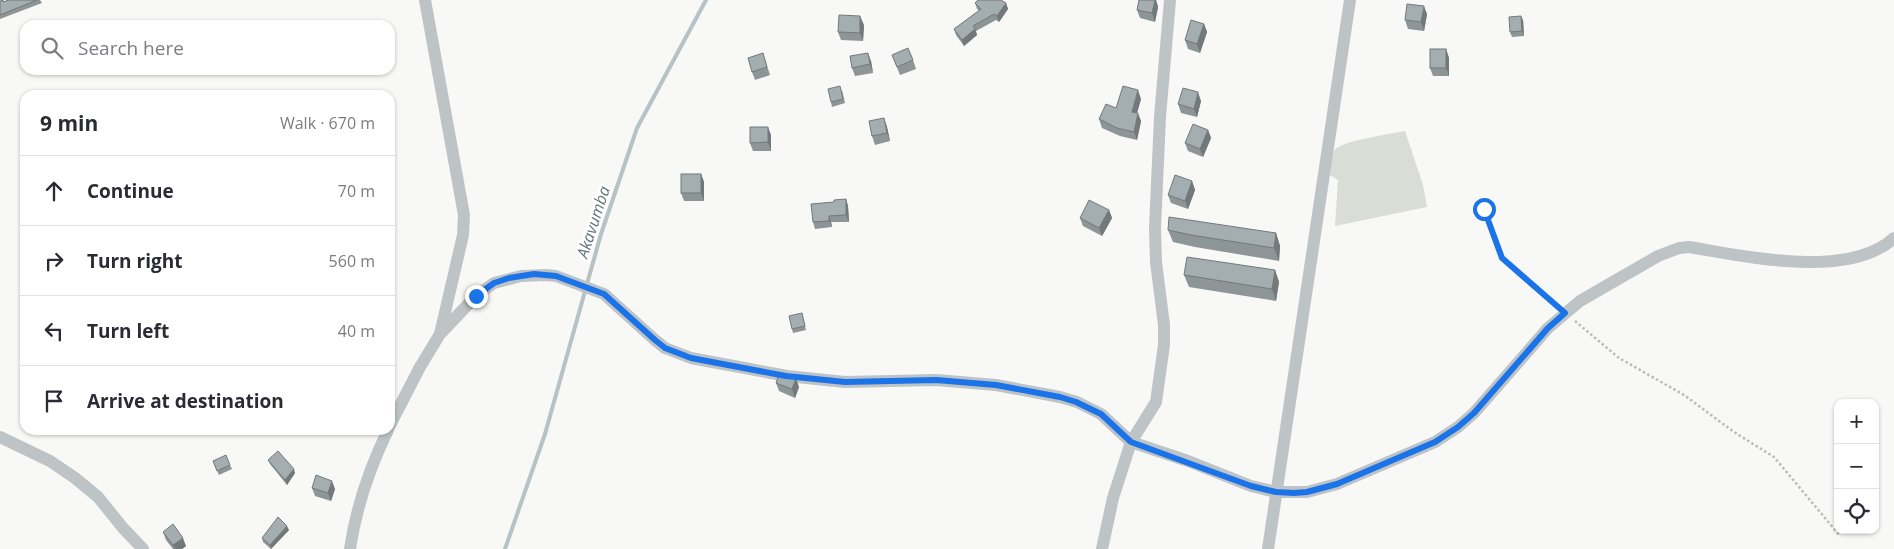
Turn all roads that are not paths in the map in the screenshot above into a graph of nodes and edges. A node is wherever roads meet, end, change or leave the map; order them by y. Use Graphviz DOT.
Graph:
graph roads {
  1 [pos="425,0"];
  2 [pos="1170,0"];
  3 [pos="1350,0"];
  4 [pos="1894,238"];
  5 [pos="440,334"];
  6 [pos="395,415"];
  7 [pos="386,435"];
  8 [pos="0,437"];
  9 [pos="1131,442"];
  10 [pos="1276,492"];
  11 [pos="143,549"];
  12 [pos="350,549"];
  13 [pos="1102,549"];
  14 [pos="1268,549"];
  1 -- 5 [label="street"];
  2 -- 9 [label="street"];
  3 -- 10 [label="street"];
  4 -- 10 [label="street"];
  5 -- 6 [label="street"];
  5 -- 9 [label="street"];
  7 -- 12 [label="street"];
  8 -- 11 [label="street"];
  9 -- 10 [label="street"];
  9 -- 13 [label="street"];
  10 -- 14 [label="street"];
}
